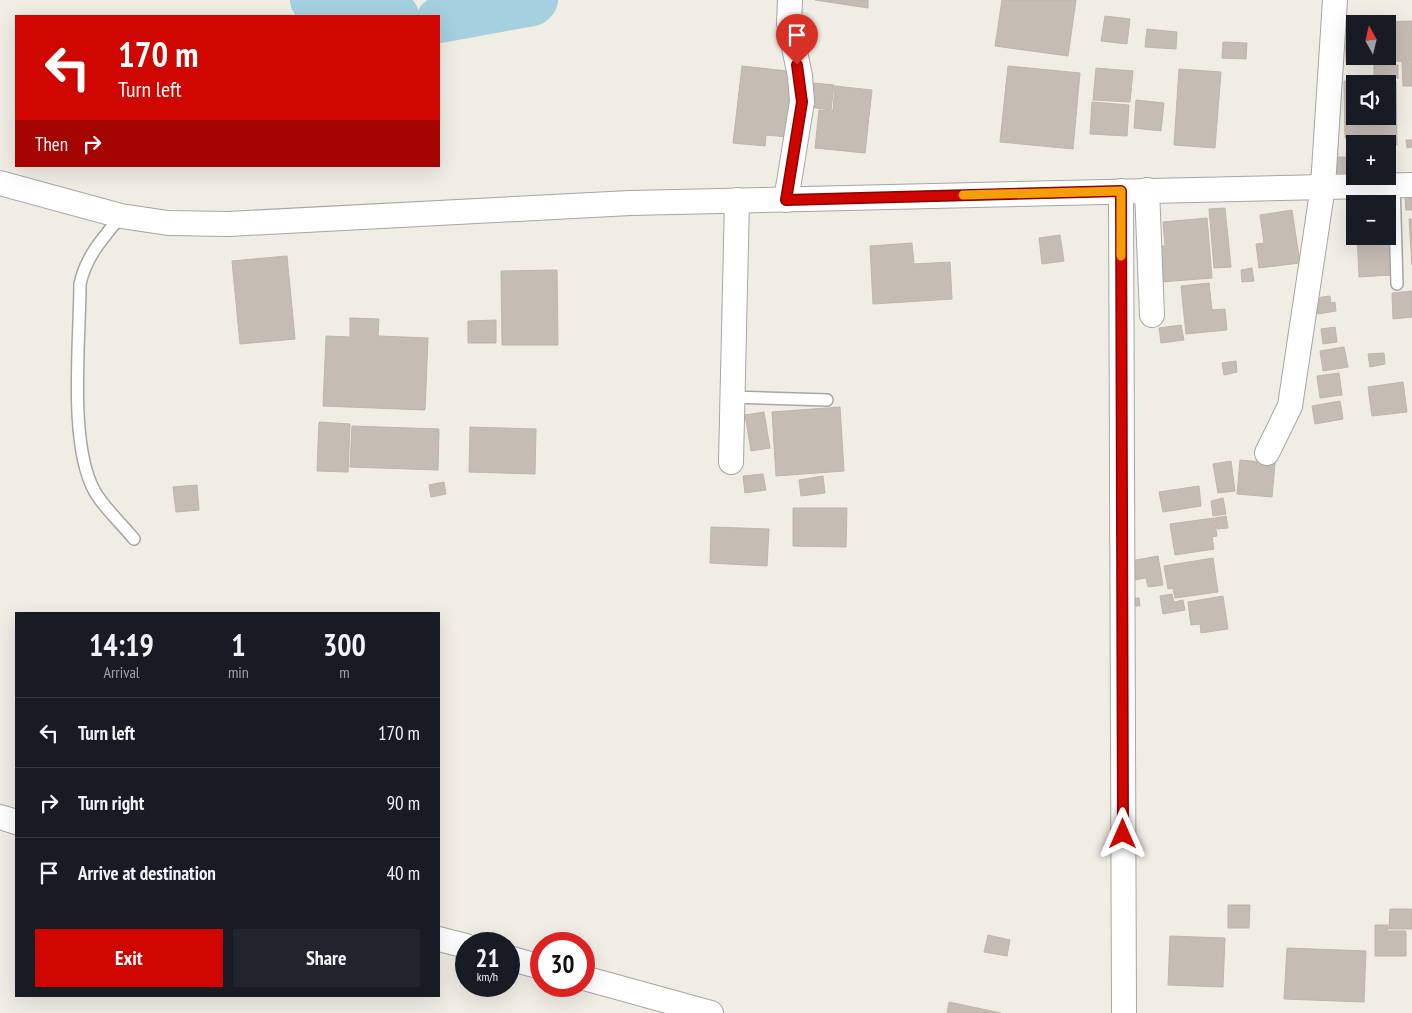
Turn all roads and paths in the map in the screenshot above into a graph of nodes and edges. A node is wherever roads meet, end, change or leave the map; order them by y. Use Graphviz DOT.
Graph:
graph roads {
  1 [pos="790,0"];
  2 [pos="1335,0"];
  3 [pos="0,183"];
  4 [pos="1403,185"];
  5 [pos="1323,186"];
  6 [pos="1147,190"];
  7 [pos="1121,191"];
  8 [pos="736,200"];
  9 [pos="786,200"];
  10 [pos="121,216"];
  11 [pos="1397,284"];
  12 [pos="1152,315"];
  13 [pos="732,397"];
  14 [pos="826,400"];
  15 [pos="1267,453"];
  16 [pos="731,462"];
  17 [pos="134,539"];
  18 [pos="0,817"];
  19 [pos="15,822"];
  20 [pos="440,939"];
  21 [pos="455,943"];
  22 [pos="595,981"];
  23 [pos="711,1013"];
  24 [pos="1124,1013"];
  1 -- 9 [label="street"];
  2 -- 5 [label="street"];
  3 -- 10 [label="street"];
  4 -- 5 [label="street"];
  4 -- 11 [label="lane"];
  5 -- 6 [label="street"];
  5 -- 15 [label="street"];
  6 -- 7 [label="street"];
  6 -- 12 [label="street"];
  7 -- 9 [label="street"];
  7 -- 24 [label="street"];
  8 -- 9 [label="street"];
  8 -- 10 [label="street"];
  8 -- 13 [label="street"];
  10 -- 17 [label="lane"];
  13 -- 14 [label="lane"];
  13 -- 16 [label="street"];
  18 -- 19 [label="street"];
  20 -- 21 [label="street"];
  22 -- 23 [label="street"];
}
